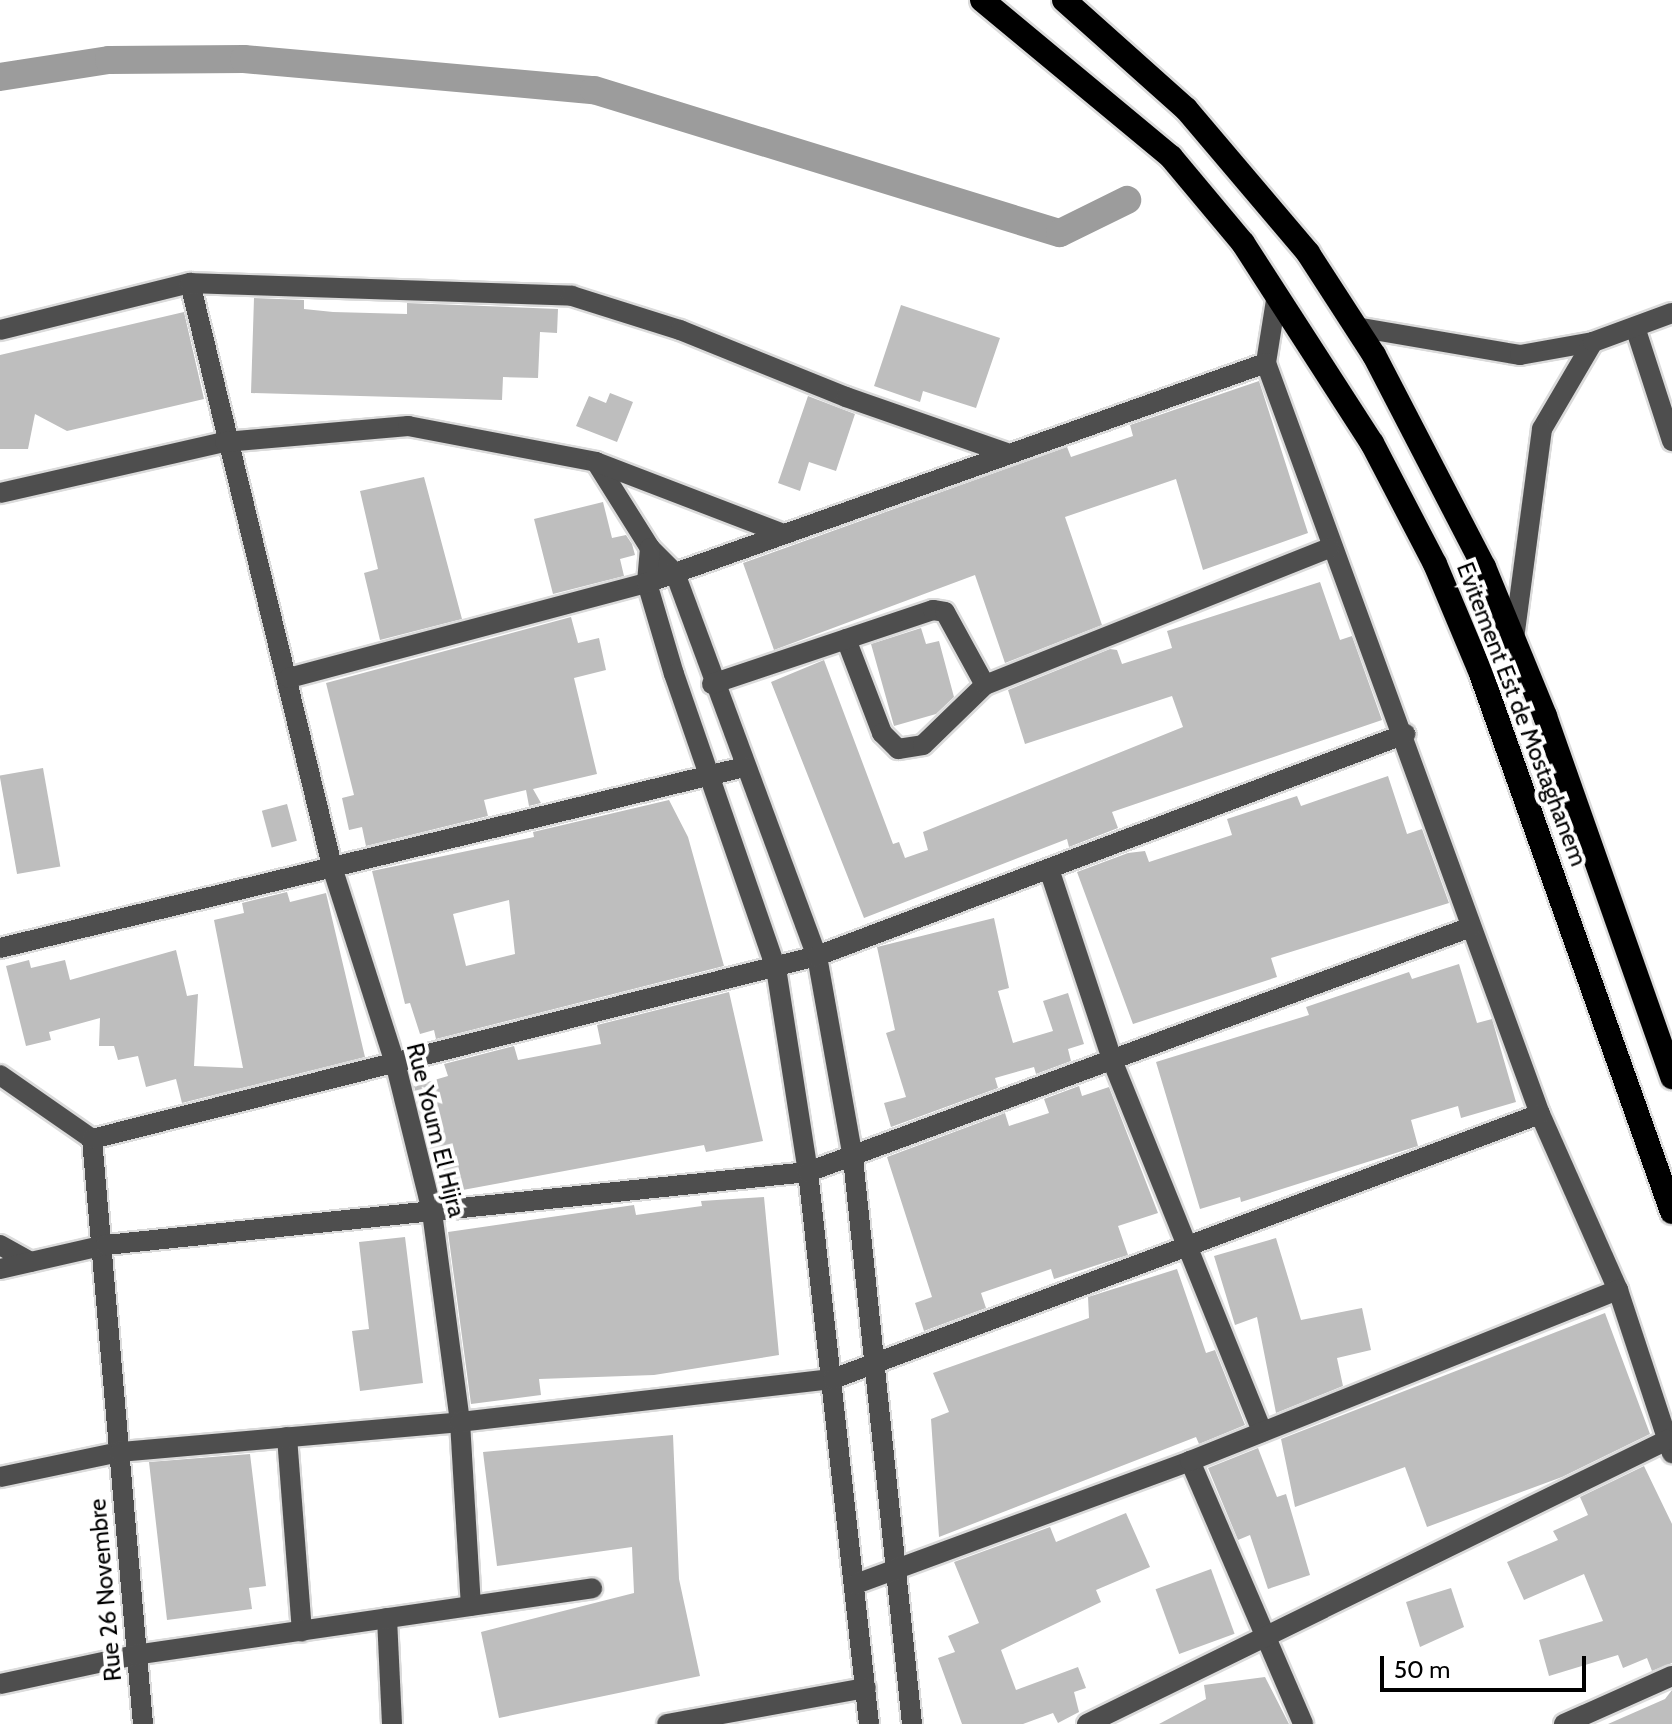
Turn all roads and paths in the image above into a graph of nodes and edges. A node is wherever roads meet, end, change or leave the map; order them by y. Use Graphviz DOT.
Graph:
graph roads {
  1 [pos="982,0"];
  2 [pos="1064,0"];
  3 [pos="190,283"];
  4 [pos="1277,294"];
  5 [pos="1672,313"];
  6 [pos="1356,327"];
  7 [pos="1635,327"];
  8 [pos="0,330"];
  9 [pos="1593,342"];
  10 [pos="1266,363"];
  11 [pos="1672,441"];
  12 [pos="225,442"];
  13 [pos="1007,453"];
  14 [pos="596,462"];
  15 [pos="0,493"];
  16 [pos="784,534"];
  17 [pos="650,548"];
  18 [pos="1329,548"];
  19 [pos="675,573"];
  20 [pos="647,583"];
  21 [pos="846,639"];
  22 [pos="1514,639"];
  23 [pos="289,678"];
  24 [pos="712,684"];
  25 [pos="985,685"];
  26 [pos="1405,734"];
  27 [pos="744,767"];
  28 [pos="709,778"];
  29 [pos="333,870"];
  30 [pos="1050,872"];
  31 [pos="1471,927"];
  32 [pos="0,948"];
  33 [pos="817,956"];
  34 [pos="776,968"];
  35 [pos="1112,1060"];
  36 [pos="396,1066"];
  37 [pos="0,1075"];
  38 [pos="1672,1077"];
  39 [pos="1540,1114"];
  40 [pos="92,1139"];
  41 [pos="853,1158"];
  42 [pos="808,1172"];
  43 [pos="432,1212"];
  44 [pos="1672,1212"];
  45 [pos="0,1245"];
  46 [pos="106,1245"];
  47 [pos="1188,1250"];
  48 [pos="31,1262"];
  49 [pos="0,1269"];
  50 [pos="1618,1290"];
  51 [pos="874,1365"];
  52 [pos="833,1379"];
  53 [pos="460,1422"];
  54 [pos="1262,1432"];
  55 [pos="287,1437"];
  56 [pos="1670,1447"];
  57 [pos="120,1452"];
  58 [pos="1190,1461"];
  59 [pos="0,1477"];
  60 [pos="894,1571"];
  61 [pos="856,1584"];
  62 [pos="592,1588"];
  63 [pos="471,1606"];
  64 [pos="387,1618"];
  65 [pos="302,1631"];
  66 [pos="1265,1641"];
  67 [pos="135,1655"];
  68 [pos="1672,1676"];
  69 [pos="0,1684"];
  70 [pos="866,1688"];
  71 [pos="143,1724"];
  72 [pos="392,1724"];
  73 [pos="667,1724"];
  74 [pos="869,1724"];
  75 [pos="912,1724"];
  76 [pos="1087,1724"];
  77 [pos="1303,1724"];
  78 [pos="1564,1724"];
  1 -- 4 [label="highway, Evitement Est de Mostaghanem"];
  2 -- 6 [label="highway, Evitement Est de Mostaghanem"];
  3 -- 8 [label="street"];
  3 -- 12 [label="street, Rue Youm El Hijra"];
  3 -- 13 [label="street"];
  4 -- 10 [label="street"];
  4 -- 44 [label="highway, Evitement Est de Mostaghanem"];
  5 -- 7 [label="street"];
  6 -- 9 [label="street"];
  6 -- 22 [label="highway, Evitement Est de Mostaghanem"];
  7 -- 9 [label="street"];
  7 -- 11 [label="street"];
  9 -- 22 [label="street"];
  10 -- 13 [label="street"];
  10 -- 18 [label="street"];
  12 -- 14 [label="street"];
  12 -- 15 [label="street"];
  12 -- 23 [label="street, Rue Youm El Hijra"];
  13 -- 16 [label="street"];
  14 -- 16 [label="street"];
  14 -- 17 [label="street"];
  16 -- 19 [label="street"];
  17 -- 19 [label="street"];
  17 -- 20 [label="street"];
  18 -- 25 [label="street"];
  18 -- 26 [label="street"];
  19 -- 20 [label="street"];
  19 -- 24 [label="street"];
  20 -- 23 [label="street"];
  20 -- 28 [label="street"];
  21 -- 24 [label="street"];
  21 -- 25 [label="street"];
  21 -- 25 [label="street"];
  22 -- 38 [label="highway, Evitement Est de Mostaghanem"];
  23 -- 29 [label="street, Rue Youm El Hijra"];
  24 -- 27 [label="street"];
  26 -- 30 [label="street"];
  26 -- 31 [label="street"];
  27 -- 28 [label="street"];
  27 -- 33 [label="street"];
  28 -- 29 [label="street"];
  28 -- 34 [label="street"];
  29 -- 32 [label="street"];
  29 -- 36 [label="street, Rue Youm El Hijra"];
  30 -- 33 [label="street"];
  30 -- 35 [label="street"];
  31 -- 35 [label="street"];
  31 -- 39 [label="street"];
  33 -- 34 [label="street"];
  33 -- 41 [label="street"];
  34 -- 36 [label="street"];
  34 -- 42 [label="street"];
  35 -- 41 [label="street"];
  35 -- 47 [label="street"];
  36 -- 40 [label="street"];
  36 -- 43 [label="street, Rue Youm El Hijra"];
  37 -- 40 [label="street"];
  39 -- 47 [label="street"];
  39 -- 50 [label="street"];
  40 -- 46 [label="street, Rue 26 Novembre"];
  41 -- 42 [label="street"];
  41 -- 51 [label="street"];
  42 -- 43 [label="street"];
  42 -- 52 [label="street"];
  43 -- 46 [label="street"];
  43 -- 53 [label="street, Rue Youm El Hijra"];
  45 -- 48 [label="street"];
  46 -- 48 [label="street"];
  46 -- 57 [label="street, Rue 26 Novembre"];
  47 -- 51 [label="street"];
  47 -- 54 [label="street"];
  48 -- 49 [label="street"];
  50 -- 54 [label="street"];
  50 -- 56 [label="street"];
  51 -- 52 [label="street"];
  51 -- 60 [label="street"];
  52 -- 53 [label="street"];
  52 -- 61 [label="street"];
  53 -- 55 [label="street"];
  53 -- 63 [label="street, Rue Youm El Hijra"];
  54 -- 58 [label="street"];
  55 -- 57 [label="street"];
  55 -- 65 [label="street"];
  56 -- 66 [label="street"];
  57 -- 59 [label="street"];
  57 -- 67 [label="street, Rue 26 Novembre"];
  58 -- 60 [label="street"];
  58 -- 66 [label="street"];
  60 -- 61 [label="street"];
  60 -- 75 [label="street"];
  61 -- 70 [label="street"];
  62 -- 63 [label="street"];
  63 -- 64 [label="street"];
  64 -- 65 [label="street"];
  64 -- 72 [label="street"];
  65 -- 67 [label="street"];
  66 -- 76 [label="street"];
  66 -- 77 [label="street"];
  67 -- 69 [label="street"];
  67 -- 71 [label="street, Rue 26 Novembre"];
  68 -- 78 [label="street"];
  70 -- 73 [label="street"];
  70 -- 74 [label="street"];
}
